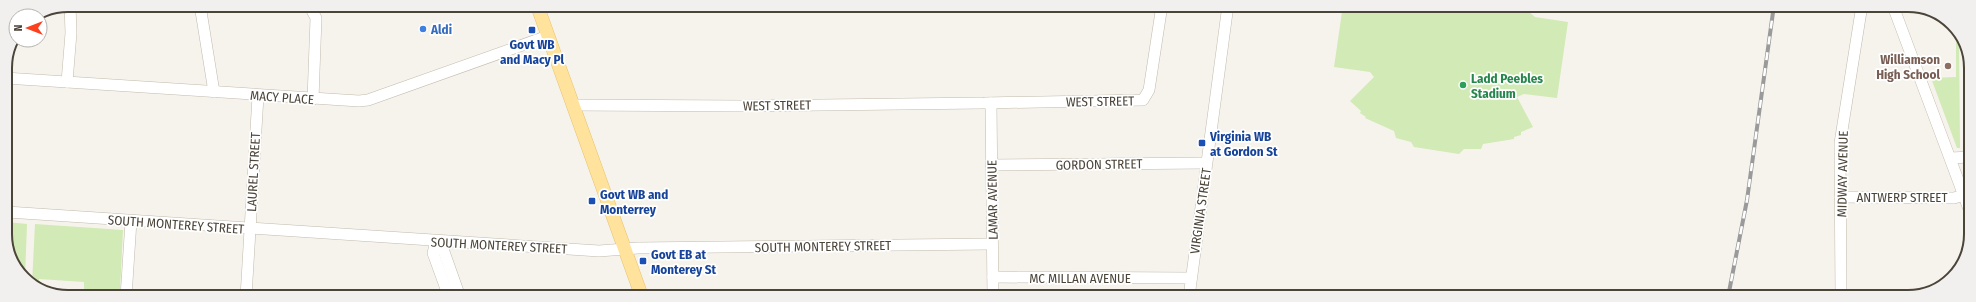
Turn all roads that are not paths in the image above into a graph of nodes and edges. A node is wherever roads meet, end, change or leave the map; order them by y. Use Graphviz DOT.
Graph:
graph roads {
  1 [pos="70,12"];
  2 [pos="201,12"];
  3 [pos="313,12"];
  4 [pos="539,12"];
  5 [pos="1161,12"];
  6 [pos="1227,12"];
  7 [pos="1861,12"];
  8 [pos="1895,12"];
  9 [pos="548,36"];
  10 [pos="12,78"];
  11 [pos="67,82"];
  12 [pos="214,92"];
  13 [pos="258,96"];
  14 [pos="313,99"];
  15 [pos="986,103"];
  16 [pos="573,105"];
  17 [pos="1964,157"];
  18 [pos="1951,158"];
  19 [pos="1206,163"];
  20 [pos="991,165"];
  21 [pos="1964,195"];
  22 [pos="1840,197"];
  23 [pos="12,212"];
  24 [pos="131,221"];
  25 [pos="250,229"];
  26 [pos="436,244"];
  27 [pos="992,244"];
  28 [pos="625,250"];
  29 [pos="993,277"];
  30 [pos="1191,278"];
  31 [pos="126,290"];
  32 [pos="246,290"];
  33 [pos="446,290"];
  34 [pos="457,290"];
  35 [pos="639,290"];
  36 [pos="993,290"];
  37 [pos="1190,290"];
  38 [pos="1841,290"];
  1 -- 11 [label="street"];
  2 -- 12 [label="street"];
  3 -- 14 [label="street"];
  4 -- 9 [label="main road"];
  5 -- 15 [label="street, WEST STREET"];
  6 -- 19 [label="street, VIRGINIA STREET"];
  7 -- 22 [label="street, MIDWAY AVENUE"];
  8 -- 18 [label="street"];
  9 -- 14 [label="street, MACY PLACE"];
  9 -- 16 [label="main road"];
  10 -- 11 [label="street, MACY PLACE"];
  11 -- 12 [label="street, MACY PLACE"];
  12 -- 13 [label="street, MACY PLACE"];
  13 -- 14 [label="street, MACY PLACE"];
  13 -- 25 [label="street, LAUREL STREET"];
  15 -- 16 [label="street, WEST STREET"];
  15 -- 20 [label="street, LAMAR AVENUE"];
  16 -- 28 [label="main road"];
  17 -- 18 [label="street"];
  18 -- 21 [label="street"];
  19 -- 20 [label="street, GORDON STREET"];
  19 -- 30 [label="street, VIRGINIA STREET"];
  20 -- 27 [label="street, LAMAR AVENUE"];
  21 -- 22 [label="street, ANTWERP STREET"];
  22 -- 38 [label="street, MIDWAY AVENUE"];
  23 -- 24 [label="street, SOUTH MONTEREY STREET"];
  24 -- 25 [label="street, SOUTH MONTEREY STREET"];
  24 -- 31 [label="street"];
  25 -- 26 [label="street, SOUTH MONTEREY STREET"];
  25 -- 32 [label="street, LAUREL STREET"];
  26 -- 28 [label="street, SOUTH MONTEREY STREET"];
  26 -- 33 [label="street"];
  26 -- 34 [label="street"];
  27 -- 28 [label="street, SOUTH MONTEREY STREET"];
  27 -- 29 [label="street, LAMAR AVENUE"];
  28 -- 35 [label="main road"];
  29 -- 30 [label="street, MC MILLAN AVENUE"];
  29 -- 36 [label="street, LAMAR AVENUE"];
  30 -- 37 [label="street, VIRGINIA STREET"];
}
